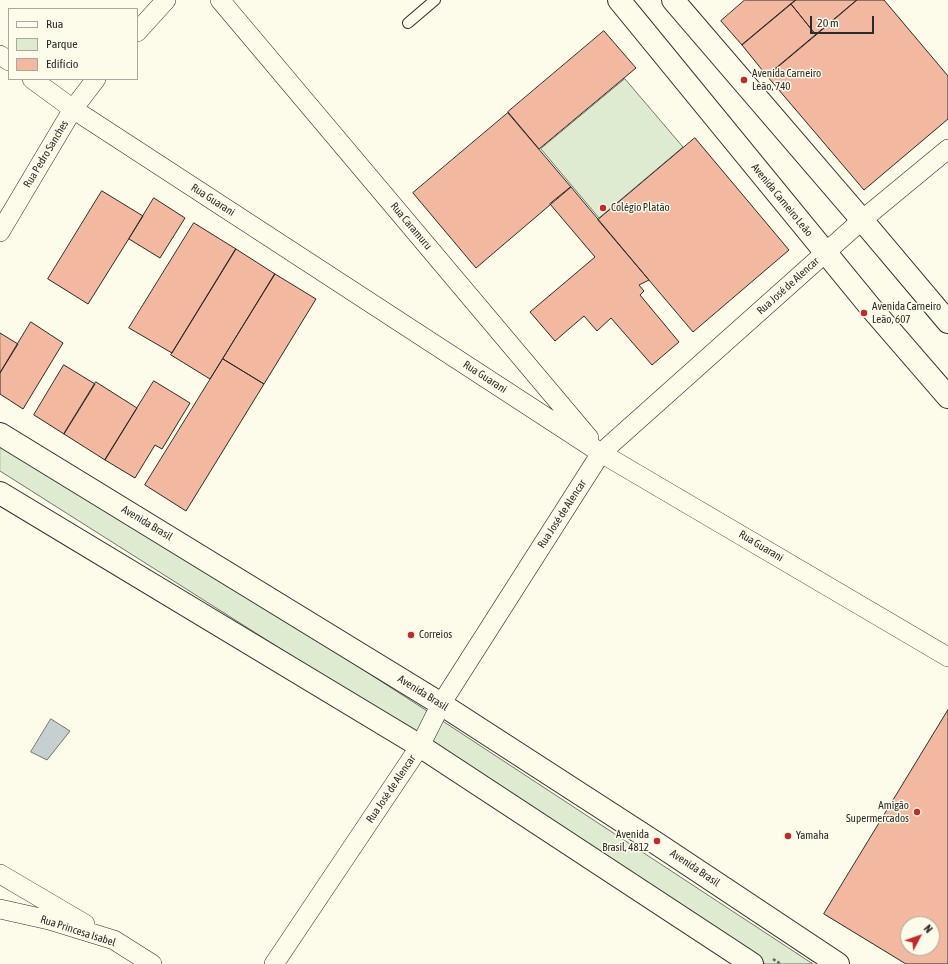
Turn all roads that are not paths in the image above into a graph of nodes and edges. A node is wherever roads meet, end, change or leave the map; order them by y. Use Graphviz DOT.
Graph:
graph roads {
  1 [pos="166,0"];
  2 [pos="220,0"];
  3 [pos="435,0"];
  4 [pos="619,0"];
  5 [pos="672,0"];
  6 [pos="408,23"];
  7 [pos="138,31"];
  8 [pos="0,55"];
  9 [pos="8,61"];
  10 [pos="33,80"];
  11 [pos="95,80"];
  12 [pos="73,109"];
  13 [pos="948,149"];
  14 [pos="862,220"];
  15 [pos="0,232"];
  16 [pos="826,252"];
  17 [pos="948,322"];
  18 [pos="948,397"];
  19 [pos="0,434"];
  20 [pos="601,453"];
  21 [pos="0,493"];
  22 [pos="948,657"];
  23 [pos="441,704"];
  24 [pos="420,746"];
  25 [pos="0,874"];
  26 [pos="0,909"];
  27 [pos="114,940"];
  28 [pos="152,964"];
  29 [pos="274,964"];
  30 [pos="752,964"];
  31 [pos="838,964"];
  1 -- 7 [label="street"];
  2 -- 20 [label="street, Rua Caramuru"];
  3 -- 6 [label="lane"];
  4 -- 16 [label="main road, Avenida Carneiro Leão"];
  5 -- 14 [label="main road"];
  8 -- 9 [label="street"];
  10 -- 12 [label="street, Rua Guarani"];
  11 -- 12 [label="street, Rua Pedro Sanches"];
  12 -- 15 [label="street, Rua Pedro Sanches"];
  12 -- 20 [label="street, Rua Guarani"];
  13 -- 14 [label="street, Rua José de Alencar"];
  14 -- 16 [label="street, Rua José de Alencar"];
  14 -- 17 [label="main road"];
  16 -- 18 [label="main road, Avenida Carneiro Leão"];
  16 -- 20 [label="street, Rua José de Alencar"];
  19 -- 23 [label="main road, Avenida Brasil"];
  20 -- 22 [label="street, Rua Guarani"];
  20 -- 23 [label="street, Rua José de Alencar"];
  21 -- 24 [label="main road"];
  23 -- 24 [label="street, Rua José de Alencar"];
  23 -- 31 [label="main road, Avenida Brasil"];
  24 -- 29 [label="street, Rua José de Alencar"];
  24 -- 30 [label="main road"];
  25 -- 27 [label="street"];
  26 -- 27 [label="street, Rua Princesa Isabel"];
  27 -- 28 [label="street, Rua Princesa Isabel"];
}
